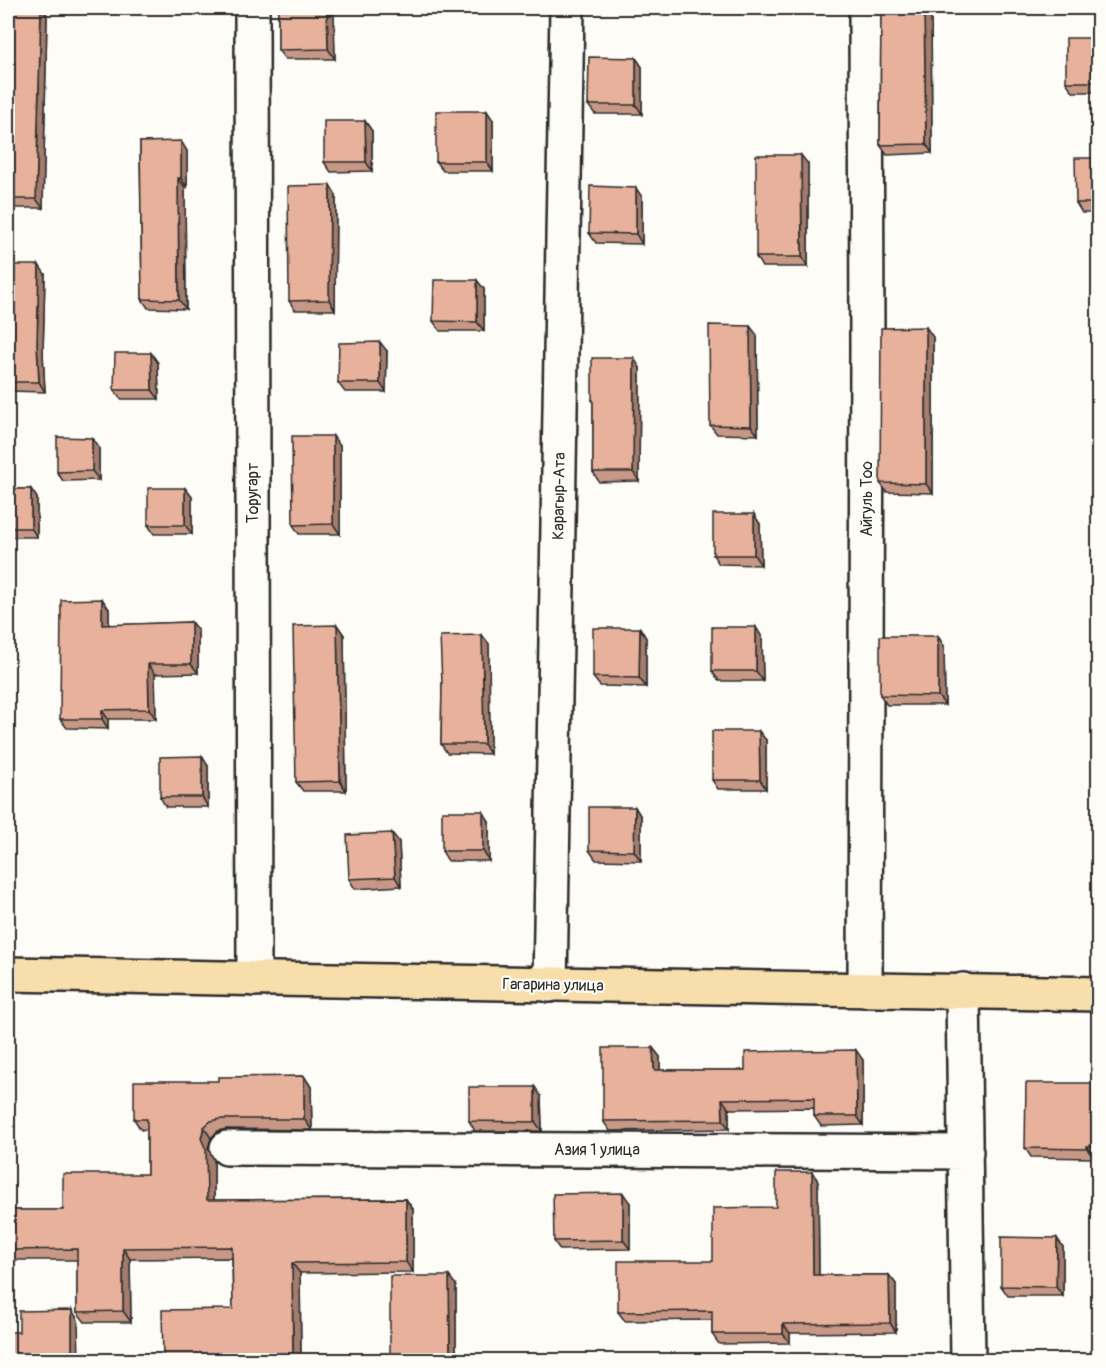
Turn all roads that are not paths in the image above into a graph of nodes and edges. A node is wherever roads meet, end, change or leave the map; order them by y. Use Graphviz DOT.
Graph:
graph roads {
  1 [pos="252,8"];
  2 [pos="567,8"];
  3 [pos="866,8"];
  4 [pos="8,974"];
  5 [pos="254,979"];
  6 [pos="550,985"];
  7 [pos="865,990"];
  8 [pos="963,990"];
  9 [pos="1098,993"];
  10 [pos="227,1148"];
  11 [pos="966,1152"];
  12 [pos="968,1360"];
  1 -- 5 [label="street, Торугарт"];
  2 -- 6 [label="street, Карагыр-Ата"];
  3 -- 7 [label="street, Айгуль Тоо"];
  4 -- 5 [label="main road, Гагарина улица"];
  5 -- 6 [label="main road, Гагарина улица"];
  6 -- 7 [label="main road, Гагарина улица"];
  7 -- 8 [label="main road, Гагарина улица"];
  8 -- 9 [label="main road, Гагарина улица"];
  8 -- 11 [label="street"];
  10 -- 11 [label="street, Азия 1 улица"];
  11 -- 12 [label="street"];
}
